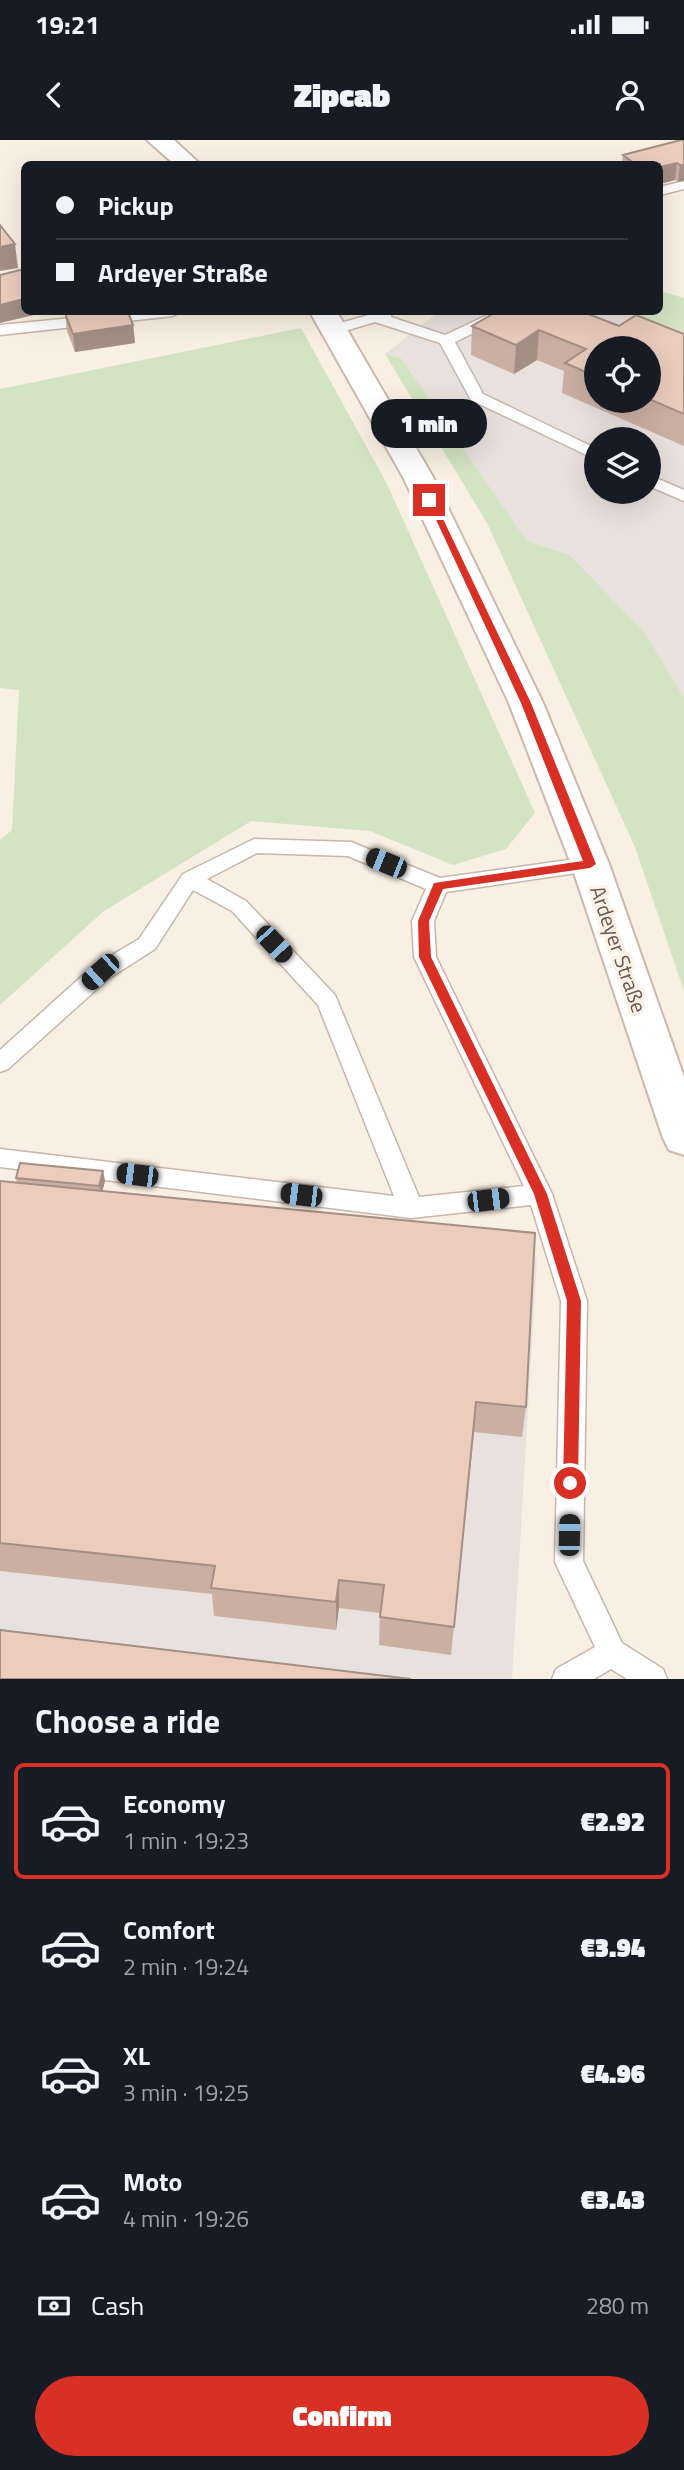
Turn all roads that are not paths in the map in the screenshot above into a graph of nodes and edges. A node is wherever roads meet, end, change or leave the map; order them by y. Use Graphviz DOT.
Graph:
graph roads {
  1 [pos="159,140"];
  2 [pos="184,161"];
  3 [pos="684,185"];
  4 [pos="663,190"];
  5 [pos="144,315"];
  6 [pos="383,315"];
  7 [pos="499,315"];
  8 [pos="375,317"];
  9 [pos="329,320"];
  10 [pos="0,330"];
  11 [pos="446,340"];
  12 [pos="584,449"];
  13 [pos="661,485"];
  14 [pos="684,496"];
  15 [pos="590,864"];
  16 [pos="190,878"];
  17 [pos="438,886"];
  18 [pos="0,1063"];
  19 [pos="684,1138"];
  20 [pos="0,1158"];
  21 [pos="540,1194"];
  22 [pos="411,1209"];
  23 [pos="612,1653"];
  24 [pos="566,1679"];
  25 [pos="653,1679"];
  1 -- 2 [label="main road"];
  3 -- 4 [label="lane"];
  5 -- 10 [label="lane"];
  6 -- 8 [label="lane"];
  7 -- 11 [label="lane"];
  8 -- 9 [label="lane"];
  8 -- 11 [label="lane"];
  9 -- 15 [label="main road, Ardeyer Straße"];
  11 -- 12 [label="lane"];
  13 -- 14 [label="lane"];
  15 -- 17 [label="lane"];
  15 -- 19 [label="main road, Ardeyer Straße"];
  16 -- 17 [label="lane"];
  16 -- 18 [label="lane"];
  16 -- 22 [label="lane"];
  17 -- 21 [label="lane"];
  20 -- 22 [label="lane"];
  21 -- 22 [label="lane"];
  21 -- 23 [label="lane"];
  23 -- 24 [label="lane"];
  23 -- 25 [label="lane"];
}
